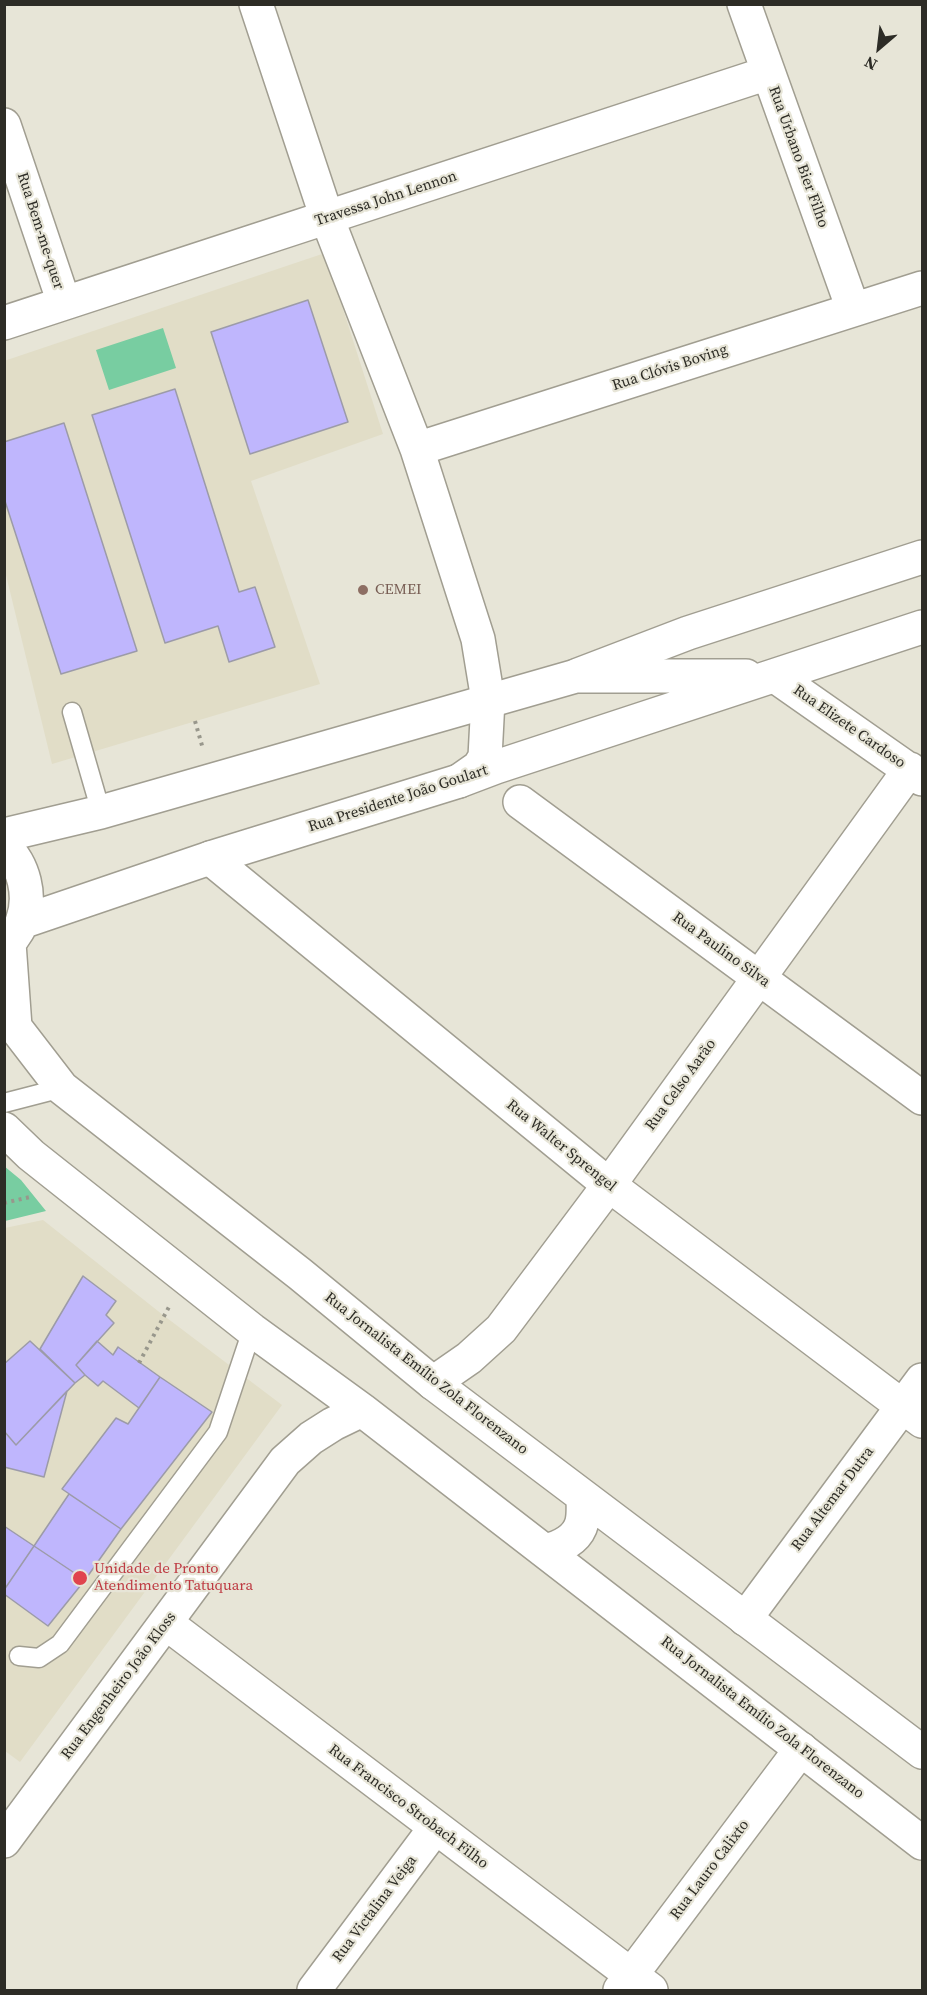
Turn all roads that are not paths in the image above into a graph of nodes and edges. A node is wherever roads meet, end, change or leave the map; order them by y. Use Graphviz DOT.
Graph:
graph roads {
  1 [pos="256,4"];
  2 [pos="744,4"];
  3 [pos="768,73"];
  4 [pos="4,126"];
  5 [pos="327,218"];
  6 [pos="922,288"];
  7 [pos="64,303"];
  8 [pos="853,309"];
  9 [pos="4,323"];
  10 [pos="417,449"];
  11 [pos="922,557"];
  12 [pos="922,627"];
  13 [pos="576,676"];
  14 [pos="775,676"];
  15 [pos="488,700"];
  16 [pos="72,712"];
  17 [pos="916,774"];
  18 [pos="459,781"];
  19 [pos="520,802"];
  20 [pos="101,812"];
  21 [pos="4,835"];
  22 [pos="4,846"];
  23 [pos="210,858"];
  24 [pos="12,937"];
  25 [pos="759,978"];
  26 [pos="62,1089"];
  27 [pos="922,1098"];
  28 [pos="4,1103"];
  29 [pos="4,1130"];
  30 [pos="609,1185"];
  31 [pos="252,1330"];
  32 [pos="922,1380"];
  33 [pos="433,1383"];
  34 [pos="362,1410"];
  35 [pos="913,1414"];
  36 [pos="583,1497"];
  37 [pos="545,1551"];
  38 [pos="745,1619"];
  39 [pos="166,1623"];
  40 [pos="19,1656"];
  41 [pos="801,1749"];
  42 [pos="922,1752"];
  43 [pos="435,1828"];
  44 [pos="4,1840"];
  45 [pos="922,1843"];
  46 [pos="634,1985"];
  47 [pos="314,1990"];
  1 -- 5 [label="street"];
  2 -- 3 [label="street, Rua Urbano Bier Filho"];
  3 -- 5 [label="street, Travessa John Lennon"];
  3 -- 8 [label="street, Rua Urbano Bier Filho"];
  4 -- 7 [label="street, Rua Bem-me-quer"];
  5 -- 7 [label="street, Travessa John Lennon"];
  5 -- 10 [label="street"];
  6 -- 8 [label="street, Rua Clóvis Boving"];
  7 -- 9 [label="street, Travessa John Lennon"];
  8 -- 10 [label="street, Rua Clóvis Boving"];
  10 -- 15 [label="street"];
  11 -- 13 [label="street, Rua Presidente João Goulart"];
  12 -- 14 [label="street, Rua Presidente João Goulart"];
  13 -- 14 [label="street, Rua Presidente João Goulart"];
  13 -- 15 [label="street, Rua Presidente João Goulart"];
  14 -- 17 [label="street, Rua Elizete Cardoso"];
  14 -- 18 [label="street, Rua Presidente João Goulart"];
  15 -- 18 [label="street"];
  15 -- 20 [label="street, Rua Presidente João Goulart"];
  16 -- 20 [label="lane"];
  17 -- 25 [label="street, Rua Celso Aarão"];
  18 -- 23 [label="street, Rua Presidente João Goulart"];
  19 -- 25 [label="street, Rua Paulino Silva"];
  20 -- 21 [label="street, Rua Presidente João Goulart"];
  22 -- 24 [label="street"];
  23 -- 24 [label="street, Rua Presidente João Goulart"];
  23 -- 30 [label="street, Rua Walter Sprengel"];
  24 -- 26 [label="street, Rua Jornalista Emílio Zola Florenzano"];
  25 -- 27 [label="street, Rua Paulino Silva"];
  25 -- 30 [label="street, Rua Celso Aarão"];
  26 -- 28 [label="lane"];
  26 -- 33 [label="street, Rua Jornalista Emílio Zola Florenzano"];
  29 -- 31 [label="street, Rua Jornalista Emílio Zola Florenzano"];
  30 -- 33 [label="street, Rua Celso Aarão"];
  30 -- 35 [label="street, Rua Walter Sprengel"];
  31 -- 34 [label="street, Rua Jornalista Emílio Zola Florenzano"];
  31 -- 40 [label="lane"];
  32 -- 35 [label="street, Rua Altemar Dutra"];
  33 -- 36 [label="street, Rua Jornalista Emílio Zola Florenzano"];
  34 -- 37 [label="street, Rua Jornalista Emílio Zola Florenzano"];
  34 -- 39 [label="street, Rua Engenheiro João Kloss"];
  35 -- 38 [label="street, Rua Altemar Dutra"];
  36 -- 37 [label="street"];
  36 -- 38 [label="street, Rua Jornalista Emílio Zola Florenzano"];
  37 -- 41 [label="street, Rua Jornalista Emílio Zola Florenzano"];
  38 -- 42 [label="street, Rua Jornalista Emílio Zola Florenzano"];
  39 -- 43 [label="street, Rua Francisco Strobach Filho"];
  39 -- 44 [label="street, Rua Engenheiro João Kloss"];
  41 -- 45 [label="street, Rua Jornalista Emílio Zola Florenzano"];
  41 -- 46 [label="street, Rua Lauro Calixto"];
  43 -- 46 [label="street, Rua Francisco Strobach Filho"];
  43 -- 47 [label="street, Rua Victalina Veiga"];
}
